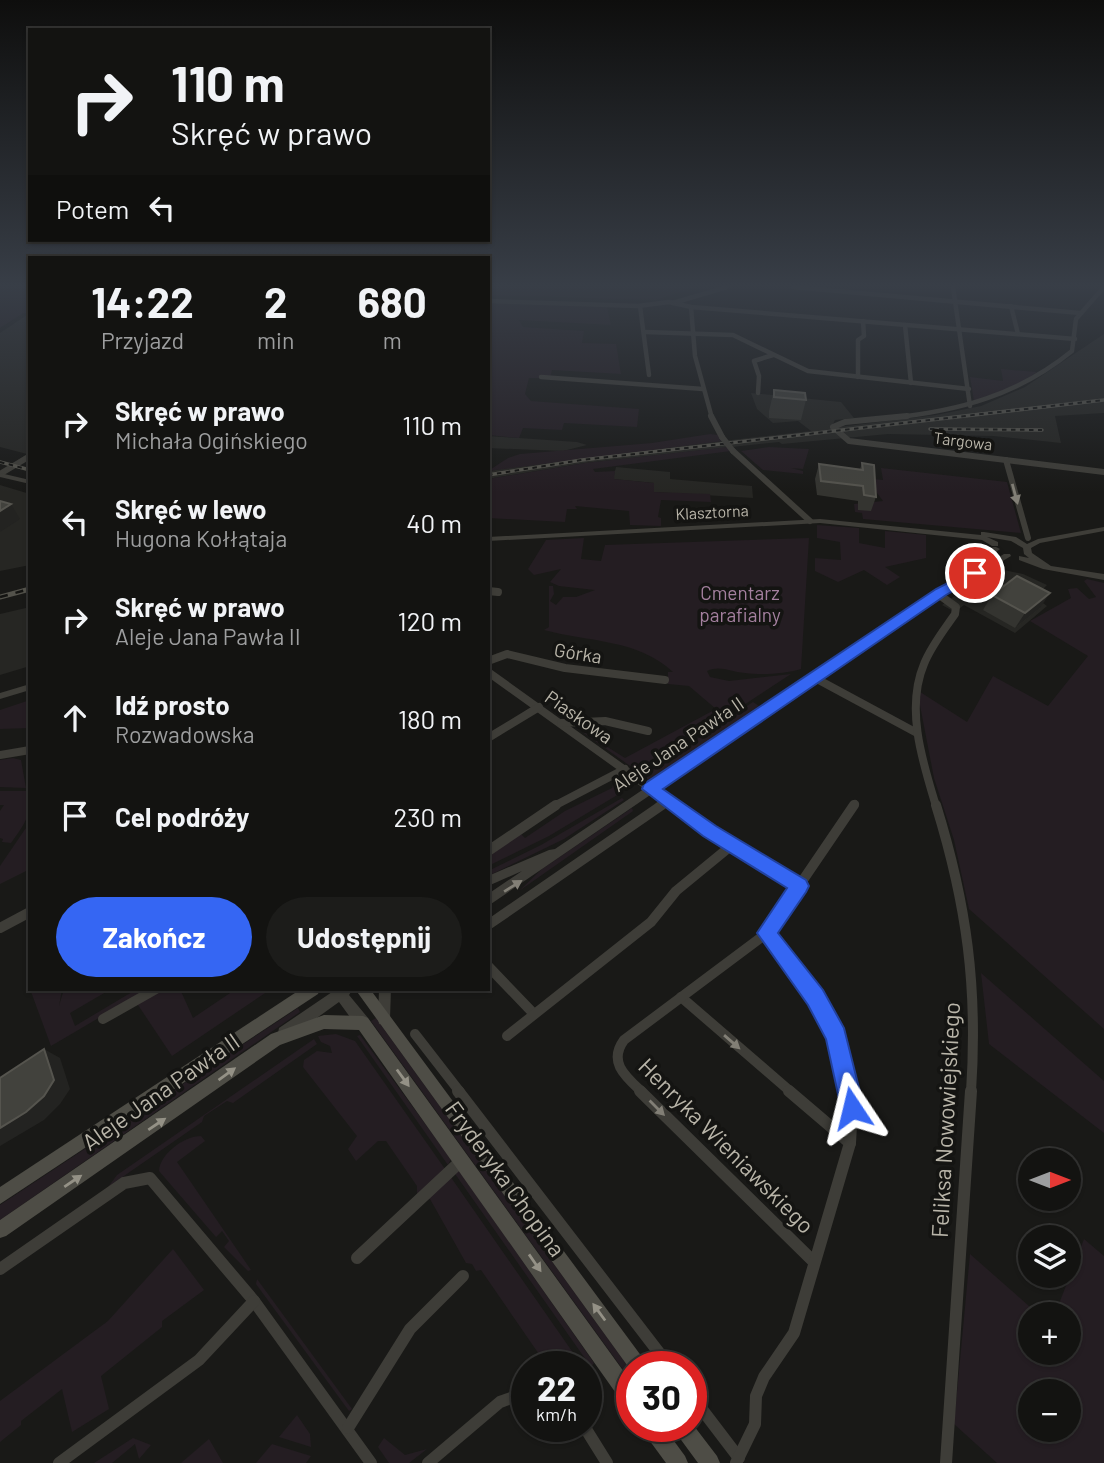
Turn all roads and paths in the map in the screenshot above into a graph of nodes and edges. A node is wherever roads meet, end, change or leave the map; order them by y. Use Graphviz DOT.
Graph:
graph roads {
  1 [pos="648,355"];
  2 [pos="698,355"];
  3 [pos="773,355"];
  4 [pos="858,355"];
  5 [pos="908,355"];
  6 [pos="964,355"];
  7 [pos="1067,355"];
  8 [pos="649,375"];
  9 [pos="541,377"];
  10 [pos="858,377"];
  11 [pos="911,383"];
  12 [pos="703,389"];
  13 [pos="969,389"];
  14 [pos="758,393"];
  15 [pos="970,406"];
  16 [pos="28,457"];
  17 [pos="1006,460"];
  18 [pos="1104,471"];
  19 [pos="0,474"];
  20 [pos="0,481"];
  21 [pos="28,483"];
  22 [pos="28,484"];
  23 [pos="810,521"];
  24 [pos="1104,529"];
  25 [pos="938,532"];
  26 [pos="1003,538"];
  27 [pos="490,539"];
  28 [pos="995,546"];
  29 [pos="1027,549"];
  30 [pos="1007,556"];
  31 [pos="1104,578"];
  32 [pos="490,591"];
  33 [pos="498,592"];
  34 [pos="940,593"];
  35 [pos="490,660"];
  36 [pos="490,674"];
  37 [pos="815,678"];
  38 [pos="665,680"];
  39 [pos="28,688"];
  40 [pos="0,696"];
  41 [pos="539,707"];
  42 [pos="561,723"];
  43 [pos="648,731"];
  44 [pos="917,733"];
  45 [pos="490,737"];
  46 [pos="28,750"];
  47 [pos="0,755"];
  48 [pos="625,769"];
  49 [pos="650,789"];
  50 [pos="667,801"];
  51 [pos="855,804"];
  52 [pos="732,845"];
  53 [pos="566,846"];
  54 [pos="490,850"];
  55 [pos="490,880"];
  56 [pos="799,886"];
  57 [pos="490,900"];
  58 [pos="28,913"];
  59 [pos="490,924"];
  60 [pos="0,928"];
  61 [pos="767,933"];
  62 [pos="490,968"];
  63 [pos="152,991"];
  64 [pos="296,991"];
  65 [pos="310,991"];
  66 [pos="340,991"];
  67 [pos="342,991"];
  68 [pos="363,991"];
  69 [pos="385,991"];
  70 [pos="681,997"];
  71 [pos="285,1008"];
  72 [pos="534,1014"];
  73 [pos="103,1019"];
  74 [pos="384,1019"];
  75 [pos="363,1023"];
  76 [pos="415,1034"];
  77 [pos="507,1036"];
  78 [pos="275,1039"];
  79 [pos="850,1143"];
  80 [pos="461,1160"];
  81 [pos="0,1196"];
  82 [pos="0,1230"];
  83 [pos="357,1258"];
  84 [pos="814,1262"];
  85 [pos="0,1269"];
  86 [pos="463,1276"];
  87 [pos="254,1301"];
  88 [pos="627,1351"];
  89 [pos="658,1351"];
  90 [pos="616,1377"];
  91 [pos="511,1398"];
  92 [pos="707,1417"];
  93 [pos="348,1428"];
  94 [pos="594,1442"];
  95 [pos="663,1442"];
  96 [pos="695,1442"];
  97 [pos="738,1461"];
  98 [pos="59,1463"];
  99 [pos="371,1463"];
  100 [pos="428,1463"];
  101 [pos="607,1463"];
  102 [pos="678,1463"];
  103 [pos="710,1463"];
  104 [pos="946,1463"];
  1 -- 8 [label="street"];
  2 -- 12 [label="street"];
  3 -- 10 [label="street"];
  3 -- 14 [label="street"];
  4 -- 10 [label="street"];
  5 -- 11 [label="street"];
  6 -- 13 [label="street"];
  7 -- 15 [label="street"];
  9 -- 12 [label="street"];
  10 -- 11 [label="street"];
  11 -- 13 [label="street"];
  12 -- 23 [label="street, bridge"];
  13 -- 15 [label="street"];
  15 -- 17 [label="street, Targowa"];
  16 -- 19 [label="street"];
  17 -- 18 [label="street, Targowa"];
  17 -- 29 [label="street, one-way"];
  19 -- 21 [label="street"];
  20 -- 22 [label="street"];
  23 -- 25 [label="street, Klasztorna"];
  23 -- 27 [label="street, Klasztorna"];
  24 -- 29 [label="street"];
  25 -- 26 [label="street, Klasztorna"];
  25 -- 28 [label="street, Klasztorna"];
  26 -- 28 [label="street"];
  26 -- 29 [label="street, Klasztorna"];
  28 -- 30 [label="street, Klasztorna"];
  28 -- 34 [label="street"];
  29 -- 30 [label="street"];
  29 -- 31 [label="street"];
  30 -- 34 [label="street"];
  32 -- 33 [label="street"];
  34 -- 37 [label="street, Aleje Jana Pawła II"];
  34 -- 44 [label="street, Feliksa Nowowiejskiego"];
  35 -- 38 [label="street, Górka"];
  36 -- 41 [label="street, Piaskowa"];
  37 -- 44 [label="street"];
  37 -- 49 [label="street, Aleje Jana Pawła II"];
  39 -- 40 [label="street"];
  41 -- 42 [label="street, Piaskowa"];
  41 -- 45 [label="street"];
  42 -- 43 [label="street"];
  42 -- 48 [label="street, Piaskowa"];
  44 -- 104 [label="street, Feliksa Nowowiejskiego"];
  46 -- 47 [label="street"];
  48 -- 49 [label="street, Piaskowa"];
  48 -- 54 [label="street"];
  49 -- 50 [label="street, Piaskowa"];
  49 -- 53 [label="street, Aleje Jana Pawła II"];
  50 -- 52 [label="street, Piaskowa"];
  50 -- 59 [label="street"];
  51 -- 56 [label="street"];
  52 -- 56 [label="street, Piaskowa"];
  52 -- 72 [label="street"];
  53 -- 55 [label="street, Aleje Jana Pawła II"];
  57 -- 53 [label="street, Aleje Jana Pawła II, one-way"];
  56 -- 61 [label="street"];
  58 -- 60 [label="street"];
  61 -- 70 [label="street"];
  61 -- 79 [label="street"];
  62 -- 72 [label="street"];
  63 -- 73 [label="street"];
  64 -- 71 [label="street"];
  65 -- 71 [label="main road, Aleje Jana Pawła II"];
  66 -- 78 [label="street, Aleje Jana Pawła II"];
  67 -- 75 [label="street, Fryderyka Chopina"];
  68 -- 74 [label="main road, Fryderyka Chopina"];
  69 -- 74 [label="street"];
  70 -- 79 [label="street, one-way"];
  70 -- 84 [label="street, Henryka Wieniawskiego, one-way"];
  71 -- 81 [label="main road, Aleje Jana Pawła II"];
  72 -- 77 [label="street"];
  88 -- 74 [label="main road, Fryderyka Chopina, one-way"];
  75 -- 78 [label="main road"];
  75 -- 80 [label="main road, Fryderyka Chopina, one-way"];
  76 -- 89 [label="street, Fryderyka Chopina"];
  82 -- 78 [label="main road, Aleje Jana Pawła II, one-way"];
  79 -- 84 [label="street"];
  80 -- 83 [label="street"];
  80 -- 90 [label="main road, Fryderyka Chopina, one-way"];
  84 -- 97 [label="street"];
  85 -- 87 [label="street"];
  86 -- 93 [label="street"];
  87 -- 93 [label="street"];
  87 -- 98 [label="street"];
  91 -- 100 [label="street"];
  92 -- 97 [label="street"];
  93 -- 99 [label="street"];
  94 -- 101 [label="street"];
  95 -- 102 [label="main road"];
  96 -- 103 [label="main road"];
}
